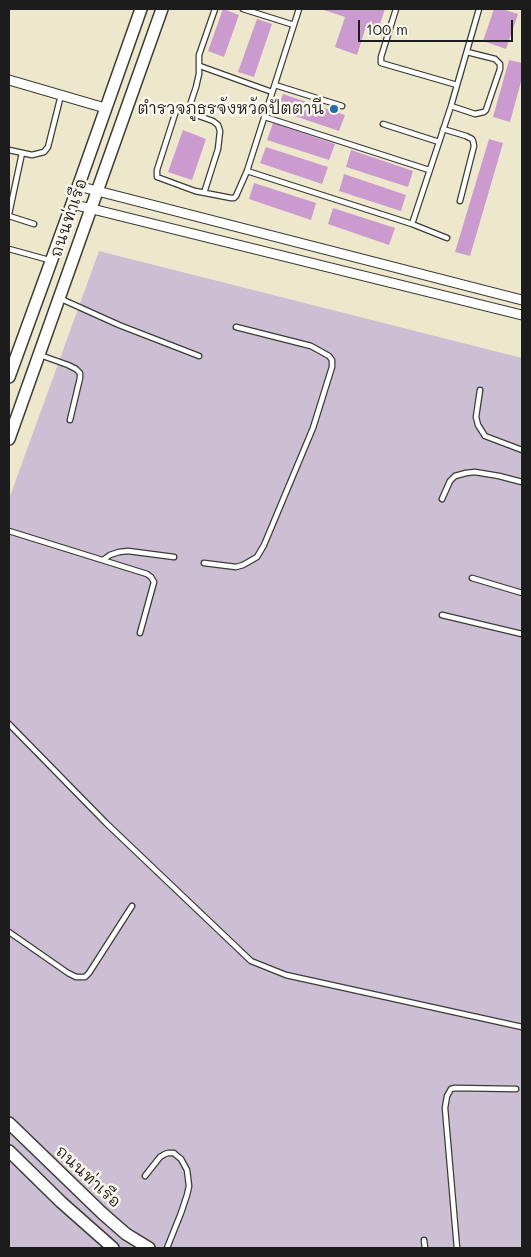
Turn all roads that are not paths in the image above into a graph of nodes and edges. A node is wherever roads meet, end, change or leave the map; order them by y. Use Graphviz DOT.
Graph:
graph roads {
  1 [pos="141,9"];
  2 [pos="162,9"];
  3 [pos="215,9"];
  4 [pos="244,9"];
  5 [pos="299,9"];
  6 [pos="396,9"];
  7 [pos="479,9"];
  8 [pos="294,25"];
  9 [pos="467,52"];
  10 [pos="200,66"];
  11 [pos="9,80"];
  12 [pos="275,85"];
  13 [pos="457,85"];
  14 [pos="272,92"];
  15 [pos="61,96"];
  16 [pos="342,106"];
  17 [pos="451,106"];
  18 [pos="105,108"];
  19 [pos="188,111"];
  20 [pos="264,117"];
  21 [pos="383,124"];
  22 [pos="443,129"];
  23 [pos="439,142"];
  24 [pos="9,150"];
  25 [pos="22,153"];
  26 [pos="429,170"];
  27 [pos="247,171"];
  28 [pos="78,186"];
  29 [pos="96,190"];
  30 [pos="204,193"];
  31 [pos="460,201"];
  32 [pos="72,204"];
  33 [pos="90,208"];
  34 [pos="9,215"];
  35 [pos="34,224"];
  36 [pos="412,224"];
  37 [pos="447,238"];
  38 [pos="9,249"];
  39 [pos="51,261"];
  40 [pos="58,298"];
  41 [pos="522,300"];
  42 [pos="522,315"];
  43 [pos="236,327"];
  44 [pos="39,354"];
  45 [pos="198,356"];
  46 [pos="9,377"];
  47 [pos="480,390"];
  48 [pos="70,420"];
  49 [pos="9,439"];
  50 [pos="522,450"];
  51 [pos="522,482"];
  52 [pos="442,500"];
  53 [pos="9,531"];
  54 [pos="174,557"];
  55 [pos="102,560"];
  56 [pos="204,563"];
  57 [pos="472,578"];
  58 [pos="522,593"];
  59 [pos="442,615"];
  60 [pos="140,633"];
  61 [pos="522,634"];
  62 [pos="9,724"];
  63 [pos="132,906"];
  64 [pos="9,932"];
  65 [pos="522,1027"];
  66 [pos="516,1089"];
  67 [pos="9,1124"];
  68 [pos="9,1151"];
  69 [pos="145,1176"];
  70 [pos="424,1240"];
  71 [pos="113,1248"];
  72 [pos="149,1248"];
  73 [pos="167,1248"];
  74 [pos="425,1248"];
  75 [pos="457,1248"];
  1 -- 18 [label="street, ถนนท่าเรือ"];
  2 -- 29 [label="street, ถนนท่าเรือ"];
  3 -- 10 [label="lane"];
  4 -- 8 [label="lane"];
  5 -- 8 [label="lane"];
  6 -- 13 [label="lane"];
  7 -- 9 [label="lane"];
  8 -- 12 [label="lane"];
  9 -- 13 [label="lane"];
  9 -- 17 [label="lane"];
  10 -- 14 [label="lane"];
  10 -- 19 [label="lane"];
  11 -- 15 [label="street"];
  12 -- 14 [label="lane"];
  12 -- 16 [label="lane"];
  13 -- 17 [label="lane"];
  14 -- 20 [label="lane"];
  15 -- 18 [label="street"];
  15 -- 25 [label="lane"];
  17 -- 22 [label="lane"];
  18 -- 28 [label="street, ถนนท่าเรือ"];
  19 -- 30 [label="lane"];
  19 -- 30 [label="lane"];
  20 -- 26 [label="lane"];
  20 -- 27 [label="lane"];
  21 -- 23 [label="lane"];
  22 -- 23 [label="lane"];
  22 -- 31 [label="lane"];
  23 -- 26 [label="lane"];
  24 -- 25 [label="lane"];
  25 -- 34 [label="lane"];
  26 -- 36 [label="lane"];
  27 -- 30 [label="lane"];
  27 -- 36 [label="lane"];
  28 -- 29 [label="street"];
  28 -- 32 [label="street, ถนนท่าเรือ"];
  29 -- 33 [label="street, ถนนท่าเรือ"];
  29 -- 41 [label="street"];
  32 -- 33 [label="street"];
  32 -- 39 [label="street, ถนนท่าเรือ"];
  33 -- 40 [label="street, ถนนท่าเรือ"];
  33 -- 42 [label="street"];
  34 -- 35 [label="lane"];
  36 -- 37 [label="lane"];
  38 -- 39 [label="lane"];
  39 -- 46 [label="street, ถนนท่าเรือ"];
  40 -- 44 [label="street, ถนนท่าเรือ"];
  40 -- 45 [label="lane"];
  43 -- 56 [label="lane"];
  44 -- 48 [label="lane"];
  44 -- 49 [label="street, ถนนท่าเรือ"];
  47 -- 50 [label="lane"];
  51 -- 52 [label="lane"];
  53 -- 55 [label="lane"];
  54 -- 55 [label="lane"];
  55 -- 60 [label="lane"];
  57 -- 58 [label="lane"];
  59 -- 61 [label="lane"];
  62 -- 65 [label="lane"];
  63 -- 64 [label="lane"];
  66 -- 75 [label="lane"];
  67 -- 72 [label="street, ถนนท่าเรือ"];
  68 -- 71 [label="street"];
  69 -- 73 [label="lane"];
  70 -- 74 [label="lane"];
}
